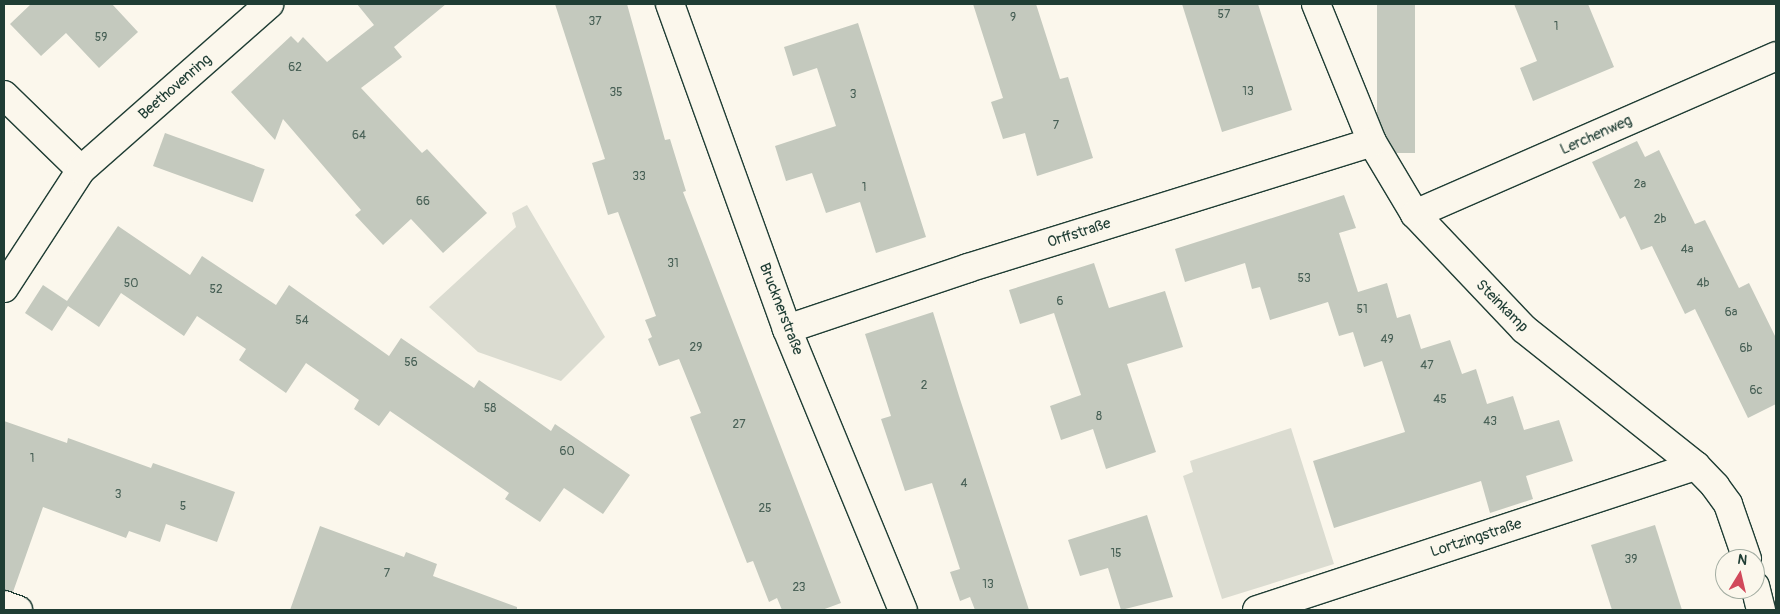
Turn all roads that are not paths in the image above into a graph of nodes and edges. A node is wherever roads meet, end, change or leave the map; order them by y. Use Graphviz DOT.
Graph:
graph roads {
  1 [pos="269,4"];
  2 [pos="670,4"];
  3 [pos="1316,4"];
  4 [pos="1776,56"];
  5 [pos="4,95"];
  6 [pos="1372,142"];
  7 [pos="81,170"];
  8 [pos="1415,214"];
  9 [pos="4,288"];
  10 [pos="787,329"];
  11 [pos="1696,466"];
  12 [pos="1744,549"];
  13 [pos="4,605"];
  14 [pos="18,610"];
  15 [pos="903,610"];
  16 [pos="1257,610"];
  1 -- 7 [label="street, Beethovenring"];
  2 -- 10 [label="street, Brucknerstraße"];
  3 -- 6 [label="street, Steinkamp"];
  4 -- 8 [label="street, Lerchenweg"];
  5 -- 7 [label="street"];
  6 -- 8 [label="street, Steinkamp"];
  6 -- 10 [label="street, Orffstraße"];
  7 -- 9 [label="street, Beethovenring"];
  8 -- 11 [label="street, Steinkamp"];
  10 -- 15 [label="street, Brucknerstraße"];
  11 -- 12 [label="street, Steinkamp"];
  11 -- 16 [label="street, Lortzingstraße"];
  13 -- 14 [label="street"];
}
